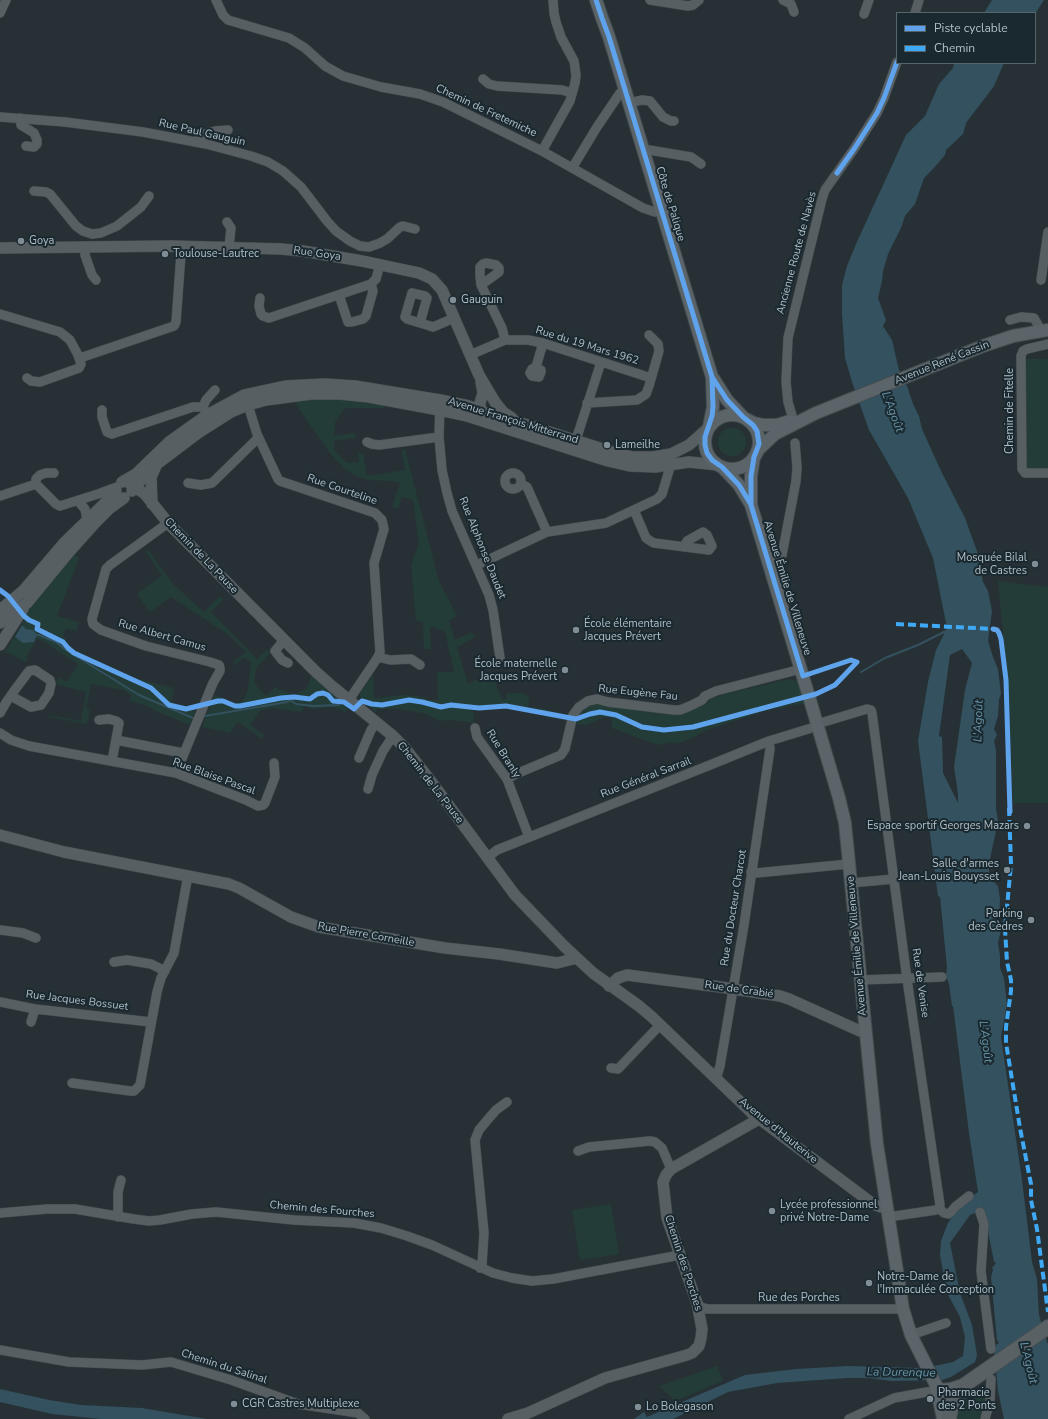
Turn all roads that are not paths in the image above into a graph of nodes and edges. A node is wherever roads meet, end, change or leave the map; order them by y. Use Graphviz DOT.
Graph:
graph roads {
  1 [pos="6,0"];
  2 [pos="216,0"];
  3 [pos="553,0"];
  4 [pos="596,0"];
  5 [pos="604,0"];
  6 [pos="650,0"];
  7 [pos="699,0"];
  8 [pos="783,0"];
  9 [pos="869,0"];
  10 [pos="920,0"];
  11 [pos="794,12"];
  12 [pos="915,12"];
  13 [pos="0,13"];
  14 [pos="864,14"];
  15 [pos="609,37"];
  16 [pos="896,64"];
  17 [pos="483,79"];
  18 [pos="572,93"];
  19 [pos="625,96"];
  20 [pos="0,117"];
  21 [pos="20,118"];
  22 [pos="674,121"];
  23 [pos="228,130"];
  24 [pos="197,142"];
  25 [pos="26,146"];
  26 [pos="542,151"];
  27 [pos="644,152"];
  28 [pos="701,164"];
  29 [pos="574,169"];
  30 [pos="34,191"];
  31 [pos="148,196"];
  32 [pos="658,211"];
  33 [pos="227,222"];
  34 [pos="415,229"];
  35 [pos="1048,232"];
  36 [pos="92,234"];
  37 [pos="88,246"];
  38 [pos="181,246"];
  39 [pos="229,247"];
  40 [pos="364,247"];
  41 [pos="0,248"];
  42 [pos="362,261"];
  43 [pos="380,264"];
  44 [pos="96,280"];
  45 [pos="1041,280"];
  46 [pos="372,284"];
  47 [pos="482,284"];
  48 [pos="339,295"];
  49 [pos="260,298"];
  50 [pos="0,314"];
  51 [pos="454,318"];
  52 [pos="1010,320"];
  53 [pos="420,323"];
  54 [pos="1043,331"];
  55 [pos="650,335"];
  56 [pos="505,340"];
  57 [pos="543,343"];
  58 [pos="1048,344"];
  59 [pos="470,356"];
  60 [pos="80,358"];
  61 [pos="600,362"];
  62 [pos="529,371"];
  63 [pos="479,375"];
  64 [pos="712,377"];
  65 [pos="27,378"];
  66 [pos="651,378"];
  67 [pos="215,390"];
  68 [pos="495,402"];
  69 [pos="588,403"];
  70 [pos="248,405"];
  71 [pos="440,405"];
  72 [pos="102,410"];
  73 [pos="205,411"];
  74 [pos="480,413"];
  75 [pos="816,413"];
  76 [pos="745,418"];
  77 [pos="793,419"];
  78 [pos="521,423"];
  79 [pos="708,428"];
  80 [pos="438,437"];
  81 [pos="259,439"];
  82 [pos="576,440"];
  83 [pos="367,442"];
  84 [pos="795,443"];
  85 [pos="756,454"];
  86 [pos="157,464"];
  87 [pos="671,464"];
  88 [pos="720,466"];
  89 [pos="54,473"];
  90 [pos="1048,473"];
  91 [pos="188,483"];
  92 [pos="36,484"];
  93 [pos="521,484"];
  94 [pos="124,490"];
  95 [pos="0,496"];
  96 [pos="78,501"];
  97 [pos="152,505"];
  98 [pos="751,505"];
  99 [pos="634,510"];
  100 [pos="87,520"];
  101 [pos="168,523"];
  102 [pos="547,532"];
  103 [pos="684,547"];
  104 [pos="477,565"];
  105 [pos="769,565"];
  106 [pos="27,603"];
  107 [pos="0,610"];
  108 [pos="0,623"];
  109 [pos="284,640"];
  110 [pos="0,645"];
  111 [pos="378,657"];
  112 [pos="500,658"];
  113 [pos="288,663"];
  114 [pos="420,665"];
  115 [pos="801,670"];
  116 [pos="11,696"];
  117 [pos="349,700"];
  118 [pos="871,710"];
  119 [pos="0,713"];
  120 [pos="98,720"];
  121 [pos="377,722"];
  122 [pos="818,725"];
  123 [pos="475,728"];
  124 [pos="0,733"];
  125 [pos="393,736"];
  126 [pos="116,740"];
  127 [pos="769,741"];
  128 [pos="183,754"];
  129 [pos="359,758"];
  130 [pos="112,761"];
  131 [pos="274,763"];
  132 [pos="176,773"];
  133 [pos="507,779"];
  134 [pos="368,789"];
  135 [pos="0,835"];
  136 [pos="529,837"];
  137 [pos="487,858"];
  138 [pos="849,864"];
  139 [pos="751,872"];
  140 [pos="188,875"];
  141 [pos="894,879"];
  142 [pos="851,883"];
  143 [pos="0,930"];
  144 [pos="36,938"];
  145 [pos="575,956"];
  146 [pos="114,962"];
  147 [pos="165,971"];
  148 [pos="942,977"];
  149 [pos="907,979"];
  150 [pos="861,980"];
  151 [pos="609,986"];
  152 [pos="733,990"];
  153 [pos="0,1002"];
  154 [pos="35,1009"];
  155 [pos="31,1022"];
  156 [pos="151,1022"];
  157 [pos="660,1025"];
  158 [pos="866,1031"];
  159 [pos="611,1068"];
  160 [pos="715,1078"];
  161 [pos="72,1084"];
  162 [pos="507,1102"];
  163 [pos="759,1119"];
  164 [pos="578,1151"];
  165 [pos="672,1169"];
  166 [pos="121,1180"];
  167 [pos="969,1196"];
  168 [pos="939,1208"];
  169 [pos="0,1212"];
  170 [pos="887,1212"];
  171 [pos="980,1212"];
  172 [pos="118,1217"];
  173 [pos="680,1255"];
  174 [pos="480,1268"];
  175 [pos="697,1303"];
  176 [pos="903,1309"];
  177 [pos="946,1323"];
  178 [pos="1048,1327"];
  179 [pos="911,1335"];
  180 [pos="991,1349"];
  181 [pos="0,1350"];
  182 [pos="992,1372"];
  183 [pos="966,1384"];
  184 [pos="937,1388"];
  185 [pos="948,1418"];
  186 [pos="365,1419"];
  187 [pos="508,1419"];
  188 [pos="849,1419"];
  189 [pos="985,1419"];
  1 -- 13 [label="street"];
  2 -- 26 [label="street, Chemin de Fretemiche"];
  3 -- 18 [label="street"];
  4 -- 15 [label="main road"];
  5 -- 15 [label="main road"];
  6 -- 7 [label="street"];
  8 -- 11 [label="street"];
  9 -- 14 [label="street"];
  10 -- 12 [label="street"];
  15 -- 19 [label="main road, Côte de Palique"];
  16 -- 77 [label="street, Ancienne Route de Navès"];
  17 -- 18 [label="street"];
  18 -- 26 [label="street"];
  19 -- 22 [label="street"];
  19 -- 27 [label="main road, Côte de Palique"];
  19 -- 29 [label="street"];
  20 -- 21 [label="street, Rue Paul Gauguin"];
  21 -- 24 [label="street, Rue Paul Gauguin"];
  21 -- 25 [label="street"];
  23 -- 24 [label="street"];
  24 -- 40 [label="street, Rue Paul Gauguin"];
  26 -- 29 [label="street, Chemin de Fretemiche"];
  27 -- 28 [label="street"];
  27 -- 32 [label="main road, Côte de Palique"];
  29 -- 32 [label="street, Chemin de Fretemiche"];
  30 -- 36 [label="street"];
  31 -- 36 [label="street"];
  32 -- 64 [label="main road, Côte de Palique"];
  33 -- 39 [label="street"];
  34 -- 40 [label="street"];
  35 -- 45 [label="street"];
  36 -- 37 [label="street"];
  37 -- 38 [label="street, Rue Goya"];
  37 -- 41 [label="street, Rue Goya"];
  37 -- 44 [label="street"];
  38 -- 39 [label="street, Rue Goya"];
  38 -- 60 [label="street"];
  39 -- 42 [label="street, Rue Goya"];
  40 -- 42 [label="street"];
  42 -- 43 [label="street, Rue Goya"];
  43 -- 46 [label="street"];
  43 -- 51 [label="street, Rue Goya"];
  46 -- 48 [label="street"];
  46 -- 48 [label="street"];
  47 -- 56 [label="street"];
  48 -- 49 [label="street"];
  50 -- 60 [label="street"];
  51 -- 53 [label="street"];
  51 -- 59 [label="street, Rue Goya"];
  52 -- 54 [label="street"];
  54 -- 75 [label="main road, Avenue René Cassin"];
  55 -- 66 [label="street"];
  56 -- 57 [label="street, Rue du 19 Mars 1962"];
  56 -- 59 [label="street, Rue du 19 Mars 1962"];
  57 -- 61 [label="street, Rue du 19 Mars 1962"];
  57 -- 62 [label="street"];
  58 -- 90 [label="street, Chemin de Fitelle"];
  59 -- 63 [label="street, Rue Goya"];
  60 -- 65 [label="street"];
  61 -- 66 [label="street, Rue du 19 Mars 1962"];
  61 -- 69 [label="street"];
  63 -- 68 [label="street, Rue Goya"];
  63 -- 74 [label="street, Rue Goya"];
  64 -- 76 [label="main road, Côte de Palique"];
  64 -- 79 [label="main road, Côte de Palique"];
  66 -- 69 [label="street"];
  67 -- 73 [label="street"];
  68 -- 74 [label="street"];
  68 -- 78 [label="street, Rue Goya"];
  69 -- 82 [label="street"];
  70 -- 71 [label="street, Avenue François Mitterrand"];
  70 -- 81 [label="street, Rue Courteline"];
  70 -- 86 [label="street, Avenue François Mitterrand"];
  71 -- 73 [label="street, Avenue François Mitterrand"];
  71 -- 74 [label="street, Avenue François Mitterrand"];
  71 -- 80 [label="street, Rue Alphonse Daudet"];
  72 -- 73 [label="street"];
  73 -- 94 [label="street, Avenue François Mitterrand"];
  74 -- 78 [label="street, Avenue François Mitterrand"];
  74 -- 87 [label="street, Avenue François Mitterrand"];
  75 -- 77 [label="main road, Avenue René Cassin"];
  75 -- 85 [label="main road, Avenue René Cassin"];
  76 -- 77 [label="main road, Avenue René Cassin"];
  76 -- 79 [label="main road"];
  76 -- 85 [label="main road"];
  78 -- 82 [label="street, Avenue François Mitterrand"];
  79 -- 82 [label="street, Avenue François Mitterrand"];
  79 -- 88 [label="main road"];
  80 -- 83 [label="street"];
  80 -- 104 [label="street, Rue Alphonse Daudet"];
  81 -- 91 [label="street"];
  81 -- 111 [label="street, Rue Courteline"];
  84 -- 105 [label="street"];
  85 -- 88 [label="main road"];
  85 -- 98 [label="main road, Avenue Émilie de Villeneuve"];
  86 -- 94 [label="street, Avenue François Mitterrand"];
  86 -- 97 [label="street"];
  87 -- 88 [label="street, Avenue François Mitterrand"];
  87 -- 99 [label="street"];
  88 -- 98 [label="main road, Avenue Émilie de Villeneuve"];
  89 -- 92 [label="street"];
  92 -- 95 [label="street"];
  92 -- 96 [label="street"];
  93 -- 102 [label="street"];
  94 -- 96 [label="street"];
  94 -- 97 [label="street, Chemin de La Pause"];
  94 -- 100 [label="street, Avenue François Mitterrand"];
  94 -- 106 [label="street, Avenue François Mitterrand"];
  96 -- 100 [label="street"];
  97 -- 101 [label="street, Chemin de La Pause"];
  98 -- 105 [label="main road, Avenue Émilie de Villeneuve"];
  99 -- 102 [label="street"];
  99 -- 103 [label="street"];
  100 -- 107 [label="street, Avenue François Mitterrand"];
  101 -- 109 [label="street, Chemin de La Pause"];
  101 -- 128 [label="street, Rue Albert Camus"];
  102 -- 104 [label="street"];
  104 -- 112 [label="street, Rue Alphonse Daudet"];
  105 -- 115 [label="main road, Avenue Émilie de Villeneuve"];
  106 -- 108 [label="street, Avenue François Mitterrand"];
  106 -- 110 [label="street"];
  109 -- 113 [label="street"];
  109 -- 117 [label="street, Chemin de La Pause"];
  111 -- 114 [label="street"];
  111 -- 117 [label="street"];
  115 -- 122 [label="main road, Avenue Émilie de Villeneuve"];
  115 -- 133 [label="street, Rue Eugène Fau"];
  116 -- 116 [label="street"];
  116 -- 119 [label="street"];
  117 -- 121 [label="street, Chemin de La Pause"];
  118 -- 122 [label="street, Rue Général Sarrail"];
  118 -- 141 [label="street, Rue de Venise"];
  120 -- 126 [label="street"];
  121 -- 125 [label="street, Chemin de La Pause"];
  121 -- 129 [label="street"];
  122 -- 127 [label="street, Rue Général Sarrail"];
  122 -- 138 [label="main road, Avenue Émilie de Villeneuve"];
  123 -- 133 [label="street, Rue Branly"];
  124 -- 130 [label="street, Rue Blaise Pascal"];
  125 -- 134 [label="street"];
  125 -- 137 [label="street, Chemin de La Pause"];
  126 -- 128 [label="street, Rue Blaise Pascal"];
  126 -- 130 [label="street"];
  127 -- 136 [label="street, Rue Général Sarrail"];
  127 -- 139 [label="street, Rue du Docteur Charcot"];
  128 -- 132 [label="street, Rue Albert Camus"];
  130 -- 132 [label="street, Rue Blaise Pascal"];
  131 -- 132 [label="street, Rue Blaise Pascal"];
  133 -- 136 [label="street, Rue Branly"];
  135 -- 140 [label="street, Rue Pierre Corneille"];
  136 -- 137 [label="street, Rue Général Sarrail"];
  137 -- 145 [label="street, Chemin de La Pause"];
  138 -- 139 [label="street"];
  138 -- 142 [label="main road, Avenue Émilie de Villeneuve"];
  139 -- 152 [label="street, Rue du Docteur Charcot"];
  140 -- 145 [label="street, Rue Pierre Corneille"];
  140 -- 147 [label="street"];
  141 -- 142 [label="street"];
  141 -- 149 [label="street, Rue de Venise"];
  142 -- 150 [label="main road, Avenue Émilie de Villeneuve"];
  143 -- 144 [label="street"];
  145 -- 151 [label="street, Avenue d'Hauterive"];
  146 -- 147 [label="street"];
  147 -- 156 [label="street"];
  148 -- 149 [label="street"];
  149 -- 150 [label="street"];
  149 -- 168 [label="street, Rue de Venise"];
  150 -- 158 [label="main road, Avenue Émilie de Villeneuve"];
  151 -- 152 [label="street, Rue de Crabié"];
  151 -- 157 [label="street, Avenue d'Hauterive"];
  152 -- 158 [label="street, Rue de Crabié"];
  152 -- 160 [label="street, Rue du Docteur Charcot"];
  153 -- 154 [label="street, Rue Jacques Bossuet"];
  154 -- 155 [label="street"];
  154 -- 156 [label="street, Rue Jacques Bossuet"];
  156 -- 161 [label="street"];
  157 -- 159 [label="street"];
  157 -- 160 [label="street, Avenue d'Hauterive"];
  158 -- 170 [label="main road, Avenue Émilie de Villeneuve"];
  160 -- 163 [label="street, Avenue d'Hauterive"];
  162 -- 174 [label="street"];
  163 -- 165 [label="street"];
  163 -- 170 [label="street, Avenue d'Hauterive"];
  164 -- 165 [label="street"];
  165 -- 173 [label="street, Chemin des Porches"];
  166 -- 172 [label="street"];
  167 -- 168 [label="street"];
  168 -- 170 [label="street"];
  169 -- 172 [label="street, Chemin des Fourches"];
  170 -- 176 [label="main road, Avenue Émilie de Villeneuve"];
  171 -- 180 [label="street"];
  172 -- 174 [label="street, Chemin des Fourches"];
  173 -- 174 [label="street, Chemin des Fourches"];
  173 -- 175 [label="street, Chemin des Porches"];
  175 -- 176 [label="street, Rue des Porches"];
  175 -- 187 [label="street, Chemin des Porches"];
  176 -- 179 [label="main road, Avenue Émilie de Villeneuve"];
  177 -- 179 [label="street"];
  178 -- 182 [label="main road"];
  179 -- 184 [label="main road, Avenue Émilie de Villeneuve"];
  181 -- 186 [label="street, Chemin du Salinal"];
  182 -- 183 [label="main road"];
  182 -- 189 [label="street"];
  183 -- 184 [label="main road"];
  183 -- 185 [label="main road"];
  184 -- 185 [label="main road, Avenue Émilie de Villeneuve"];
  184 -- 188 [label="street"];
}
